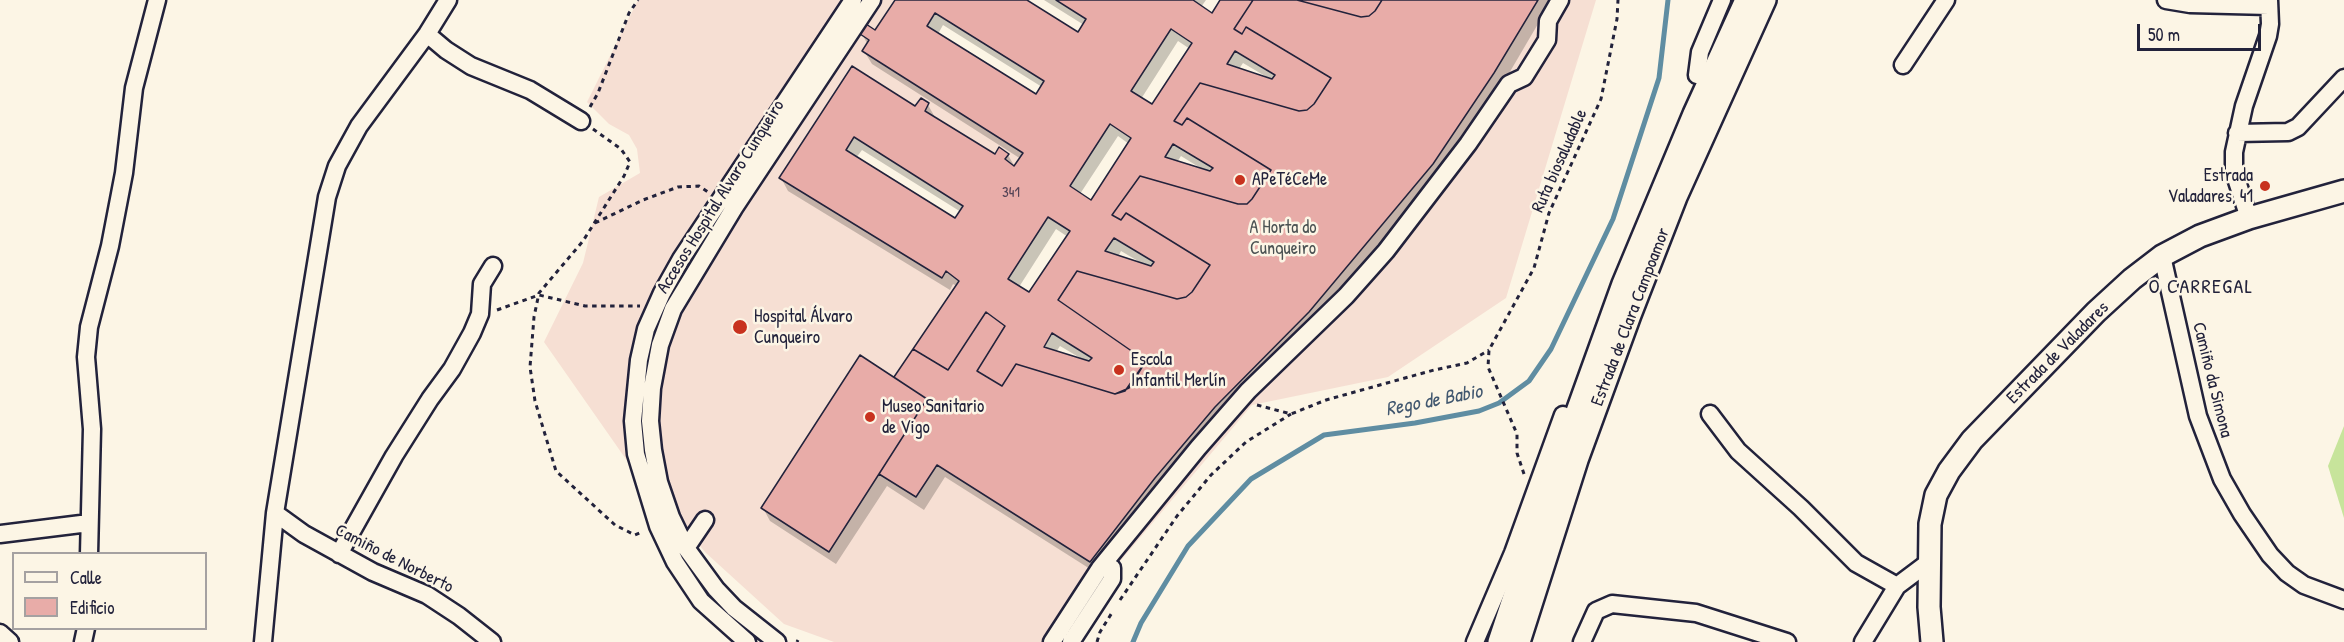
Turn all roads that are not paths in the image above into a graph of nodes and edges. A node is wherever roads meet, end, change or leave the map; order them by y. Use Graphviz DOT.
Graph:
graph roads {
  1 [pos="157,0"];
  2 [pos="448,0"];
  3 [pos="853,0"];
  4 [pos="872,0"];
  5 [pos="1560,0"];
  6 [pos="1722,0"];
  7 [pos="1733,0"];
  8 [pos="1746,0"];
  9 [pos="1765,0"];
  10 [pos="1946,0"];
  11 [pos="2166,0"];
  12 [pos="2269,3"];
  13 [pos="427,34"];
  14 [pos="1903,65"];
  15 [pos="1697,75"];
  16 [pos="2344,78"];
  17 [pos="581,121"];
  18 [pos="2237,133"];
  19 [pos="2344,191"];
  20 [pos="2249,218"];
  21 [pos="2162,256"];
  22 [pos="493,266"];
  23 [pos="1710,414"];
  24 [pos="1563,415"];
  25 [pos="1557,467"];
  26 [pos="275,513"];
  27 [pos="705,520"];
  28 [pos="89,523"];
  29 [pos="0,534"];
  30 [pos="686,548"];
  31 [pos="89,552"];
  32 [pos="339,554"];
  33 [pos="1929,562"];
  34 [pos="1112,568"];
  35 [pos="1897,586"];
  36 [pos="2344,600"];
  37 [pos="263,642"];
  38 [pos="492,642"];
  39 [pos="747,642"];
  40 [pos="777,642"];
  41 [pos="1052,642"];
  42 [pos="1071,642"];
  43 [pos="1475,642"];
  44 [pos="1499,642"];
  45 [pos="1519,642"];
  46 [pos="1582,642"];
  47 [pos="1787,642"];
  48 [pos="1863,642"];
  49 [pos="1932,642"];
  1 -- 28 [label="street"];
  2 -- 13 [label="street"];
  3 -- 39 [label="street, Accesos Hospital Alvaro Cunqueiro"];
  4 -- 30 [label="street, Accesos Hospital Alvaro Cunqueiro"];
  5 -- 41 [label="street"];
  6 -- 15 [label="street"];
  7 -- 15 [label="main road, Estrada de Clara Campoamor"];
  8 -- 25 [label="main road, Estrada de Clara Campoamor"];
  9 -- 45 [label="main road, Estrada de Clara Campoamor"];
  10 -- 14 [label="street"];
  11 -- 12 [label="street"];
  12 -- 18 [label="street"];
  13 -- 17 [label="street"];
  13 -- 26 [label="street"];
  15 -- 24 [label="main road, Estrada de Clara Campoamor"];
  16 -- 18 [label="street"];
  18 -- 20 [label="street"];
  19 -- 20 [label="main road, Estrada de Valadares"];
  20 -- 21 [label="main road, Estrada de Valadares"];
  21 -- 33 [label="main road, Estrada de Valadares"];
  21 -- 36 [label="street, Camiño da Simona"];
  22 -- 32 [label="street"];
  23 -- 35 [label="street"];
  24 -- 25 [label="main road, Estrada de Clara Campoamor"];
  24 -- 43 [label="street"];
  25 -- 44 [label="main road, Estrada de Clara Campoamor"];
  26 -- 32 [label="street, Camiño de Norberto"];
  26 -- 37 [label="street"];
  27 -- 30 [label="street"];
  28 -- 29 [label="street"];
  28 -- 31 [label="street"];
  30 -- 40 [label="street, Accesos Hospital Alvaro Cunqueiro"];
  32 -- 38 [label="street, Camiño de Norberto"];
  33 -- 35 [label="street"];
  33 -- 49 [label="main road, Estrada de Valadares"];
  34 -- 42 [label="street"];
  35 -- 48 [label="street"];
  46 -- 47 [label="street"];
}
